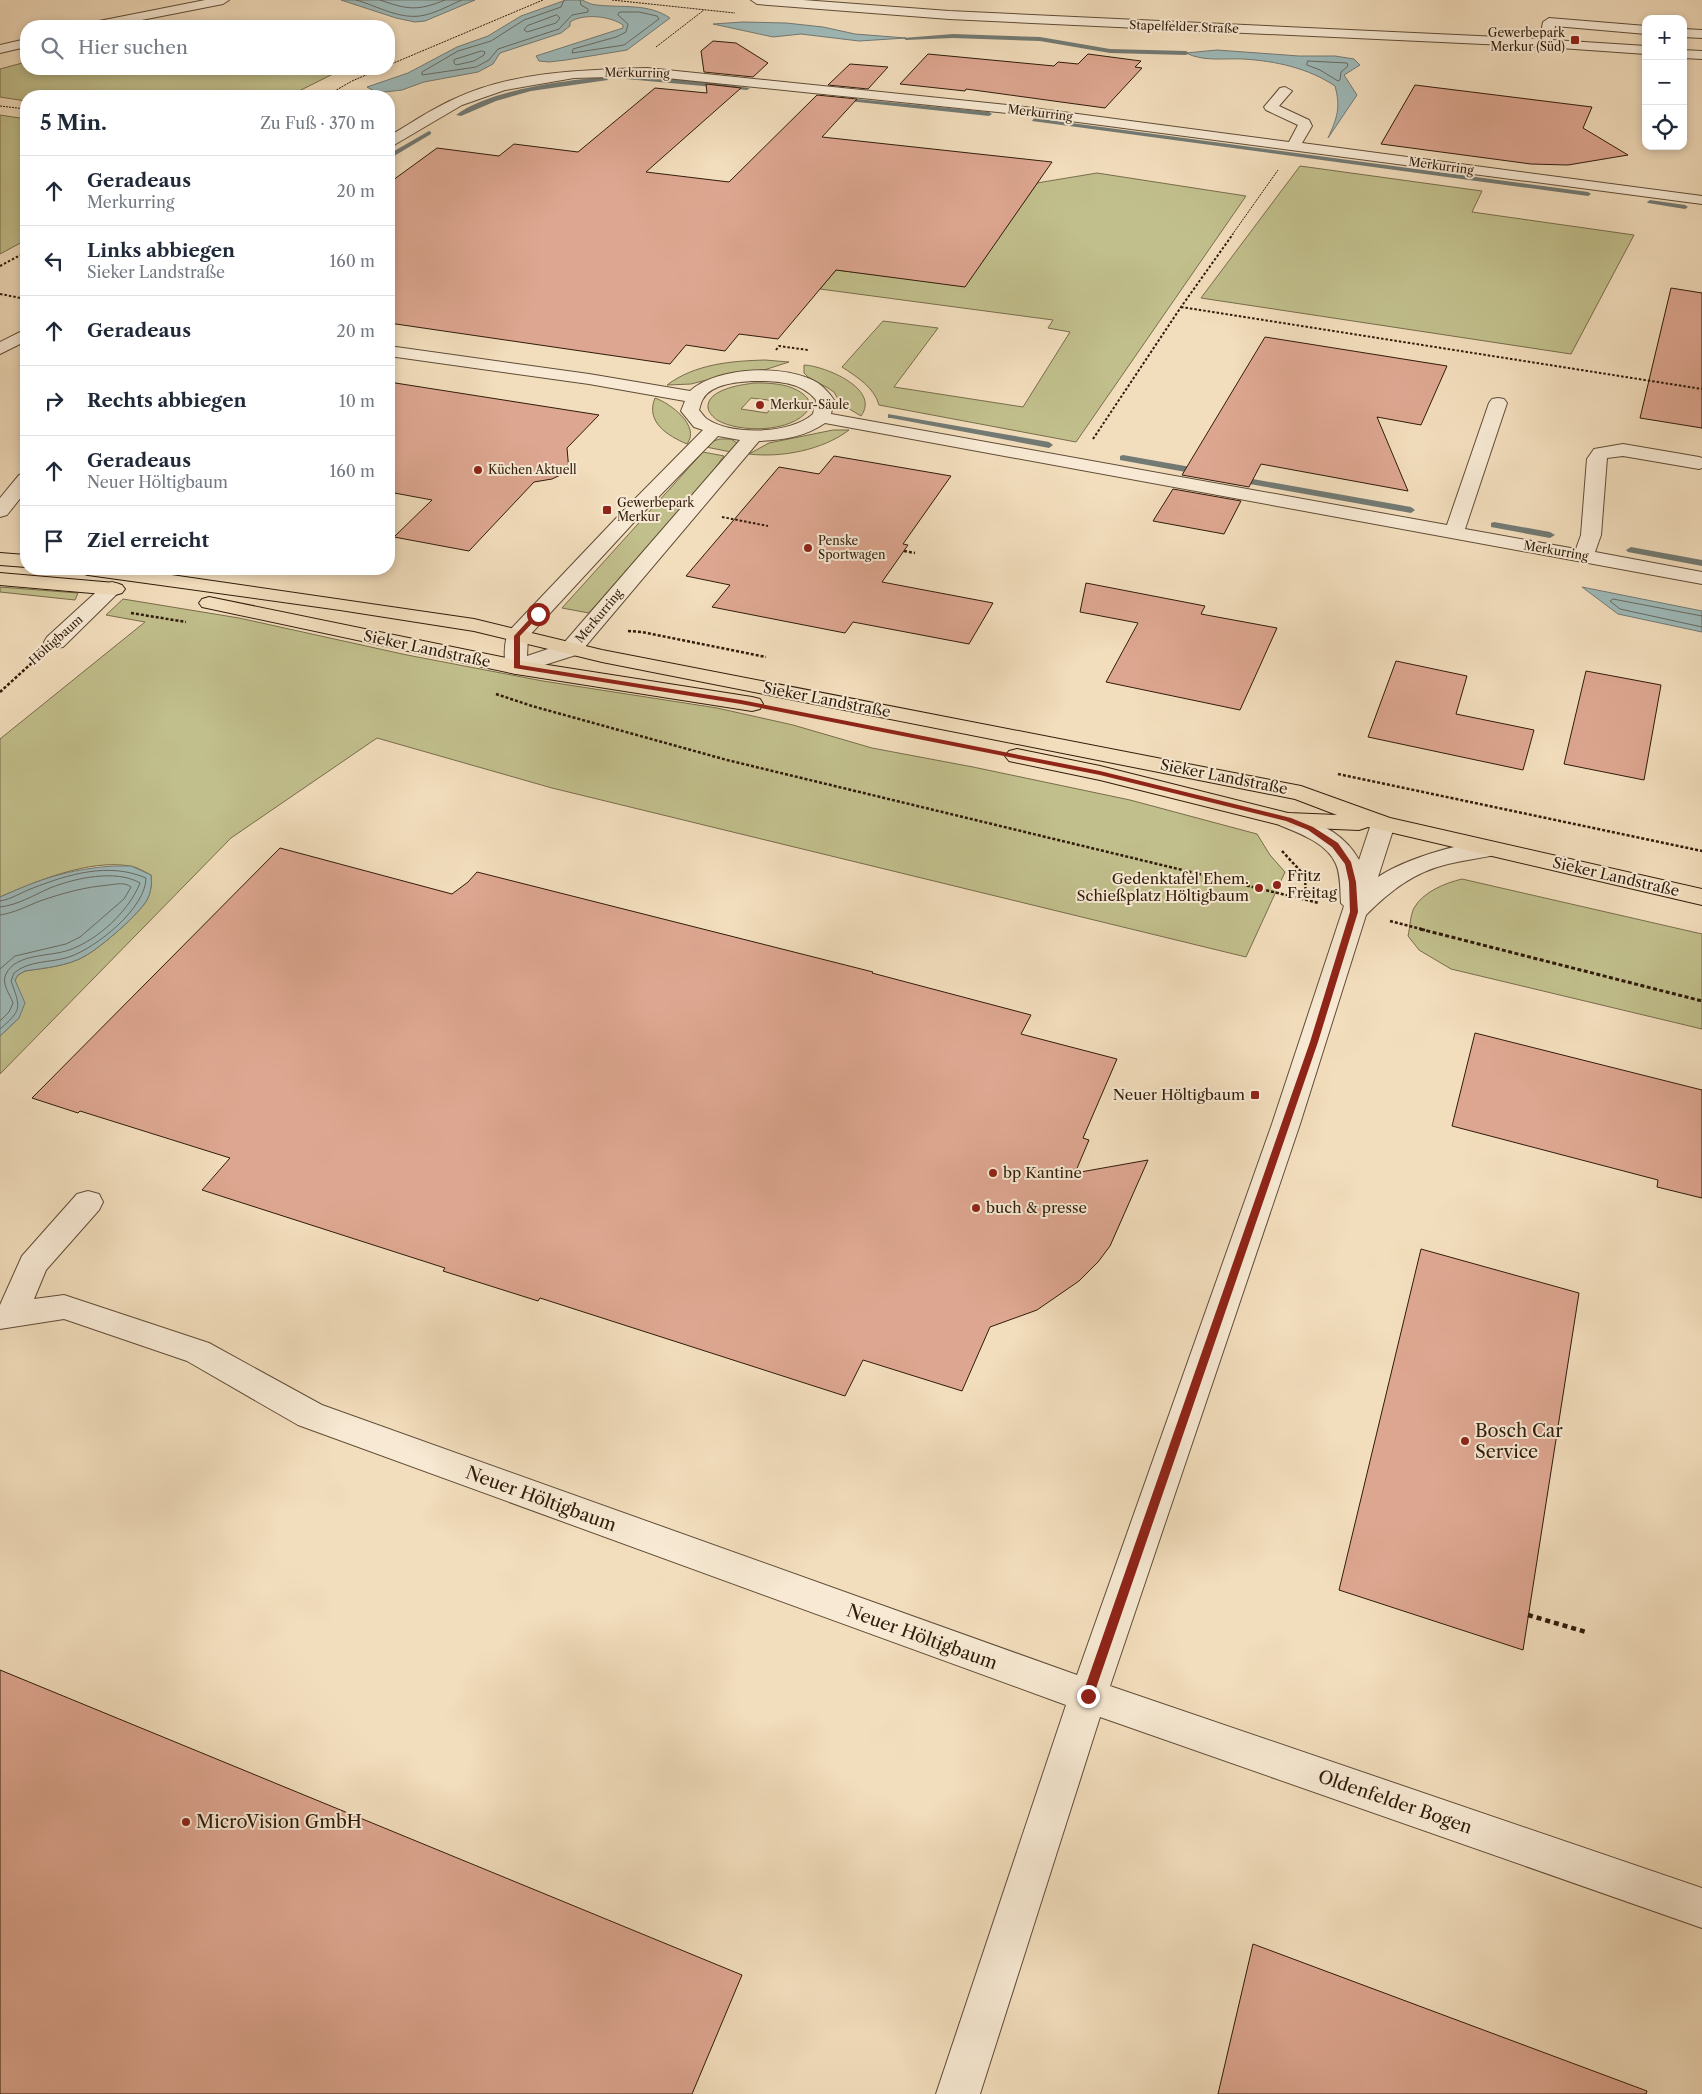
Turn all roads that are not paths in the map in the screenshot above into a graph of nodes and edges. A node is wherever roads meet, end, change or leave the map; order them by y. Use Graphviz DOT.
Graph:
graph roads {
  1 [pos="223,0"];
  2 [pos="757,0"];
  3 [pos="111,20"];
  4 [pos="1642,30"];
  5 [pos="1687,33"];
  6 [pos="1702,34"];
  7 [pos="1546,43"];
  8 [pos="20,45"];
  9 [pos="1687,48"];
  10 [pos="1642,49"];
  11 [pos="0,50"];
  12 [pos="1702,50"];
  13 [pos="1687,54"];
  14 [pos="1702,55"];
  15 [pos="1285,91"];
  16 [pos="395,138"];
  17 [pos="1294,146"];
  18 [pos="1702,200"];
  19 [pos="20,337"];
  20 [pos="0,349"];
  21 [pos="395,352"];
  22 [pos="694,397"];
  23 [pos="1498,403"];
  24 [pos="820,417"];
  25 [pos="714,430"];
  26 [pos="753,436"];
  27 [pos="1699,463"];
  28 [pos="20,487"];
  29 [pos="4,506"];
  30 [pos="1454,533"];
  31 [pos="1584,556"];
  32 [pos="0,559"];
  33 [pos="20,561"];
  34 [pos="132,575"];
  35 [pos="1702,578"];
  36 [pos="0,579"];
  37 [pos="112,588"];
  38 [pos="517,636"];
  39 [pos="55,642"];
  40 [pos="571,649"];
  41 [pos="516,667"];
  42 [pos="1288,820"];
  43 [pos="1383,824"];
  44 [pos="1490,848"];
  45 [pos="1702,897"];
  46 [pos="1354,912"];
  47 [pos="88,1202"];
  48 [pos="6,1316"];
  49 [pos="1088,1696"];
  50 [pos="1702,1908"];
  51 [pos="958,2094"];
  1 -- 3 [label="street"];
  2 -- 7 [label="street, Stapelfelder Straße"];
  4 -- 7 [label="street"];
  5 -- 6 [label="street"];
  7 -- 10 [label="street, Stapelfelder Straße"];
  8 -- 11 [label="street"];
  9 -- 12 [label="street"];
  13 -- 14 [label="street"];
  15 -- 17 [label="street"];
  16 -- 17 [label="street, Merkurring"];
  17 -- 18 [label="street, Merkurring"];
  19 -- 20 [label="street"];
  21 -- 22 [label="street"];
  22 -- 24 [label="street"];
  22 -- 25 [label="street"];
  23 -- 30 [label="street"];
  24 -- 26 [label="street"];
  24 -- 30 [label="street, Merkurring"];
  25 -- 26 [label="street"];
  25 -- 38 [label="street"];
  26 -- 40 [label="street, Merkurring"];
  27 -- 31 [label="street"];
  28 -- 29 [label="street"];
  30 -- 31 [label="street, Merkurring"];
  31 -- 35 [label="street, Merkurring"];
  32 -- 33 [label="main road"];
  34 -- 38 [label="main road, Sieker Landstraße"];
  36 -- 37 [label="main road, Sieker Landstraße"];
  37 -- 39 [label="street, Höltigbaum"];
  37 -- 41 [label="main road, Sieker Landstraße"];
  38 -- 40 [label="main road, Sieker Landstraße"];
  38 -- 41 [label="street"];
  40 -- 41 [label="street, Merkurring"];
  40 -- 43 [label="main road, Sieker Landstraße"];
  41 -- 42 [label="main road, Sieker Landstraße"];
  42 -- 43 [label="main road, Sieker Landstraße"];
  42 -- 46 [label="street"];
  43 -- 44 [label="main road, Sieker Landstraße"];
  43 -- 46 [label="street"];
  44 -- 45 [label="main road, Sieker Landstraße"];
  44 -- 46 [label="street"];
  46 -- 49 [label="street"];
  47 -- 48 [label="street"];
  48 -- 49 [label="street, Neuer Höltigbaum"];
  49 -- 50 [label="street, Oldenfelder Bogen"];
  49 -- 51 [label="street"];
}
